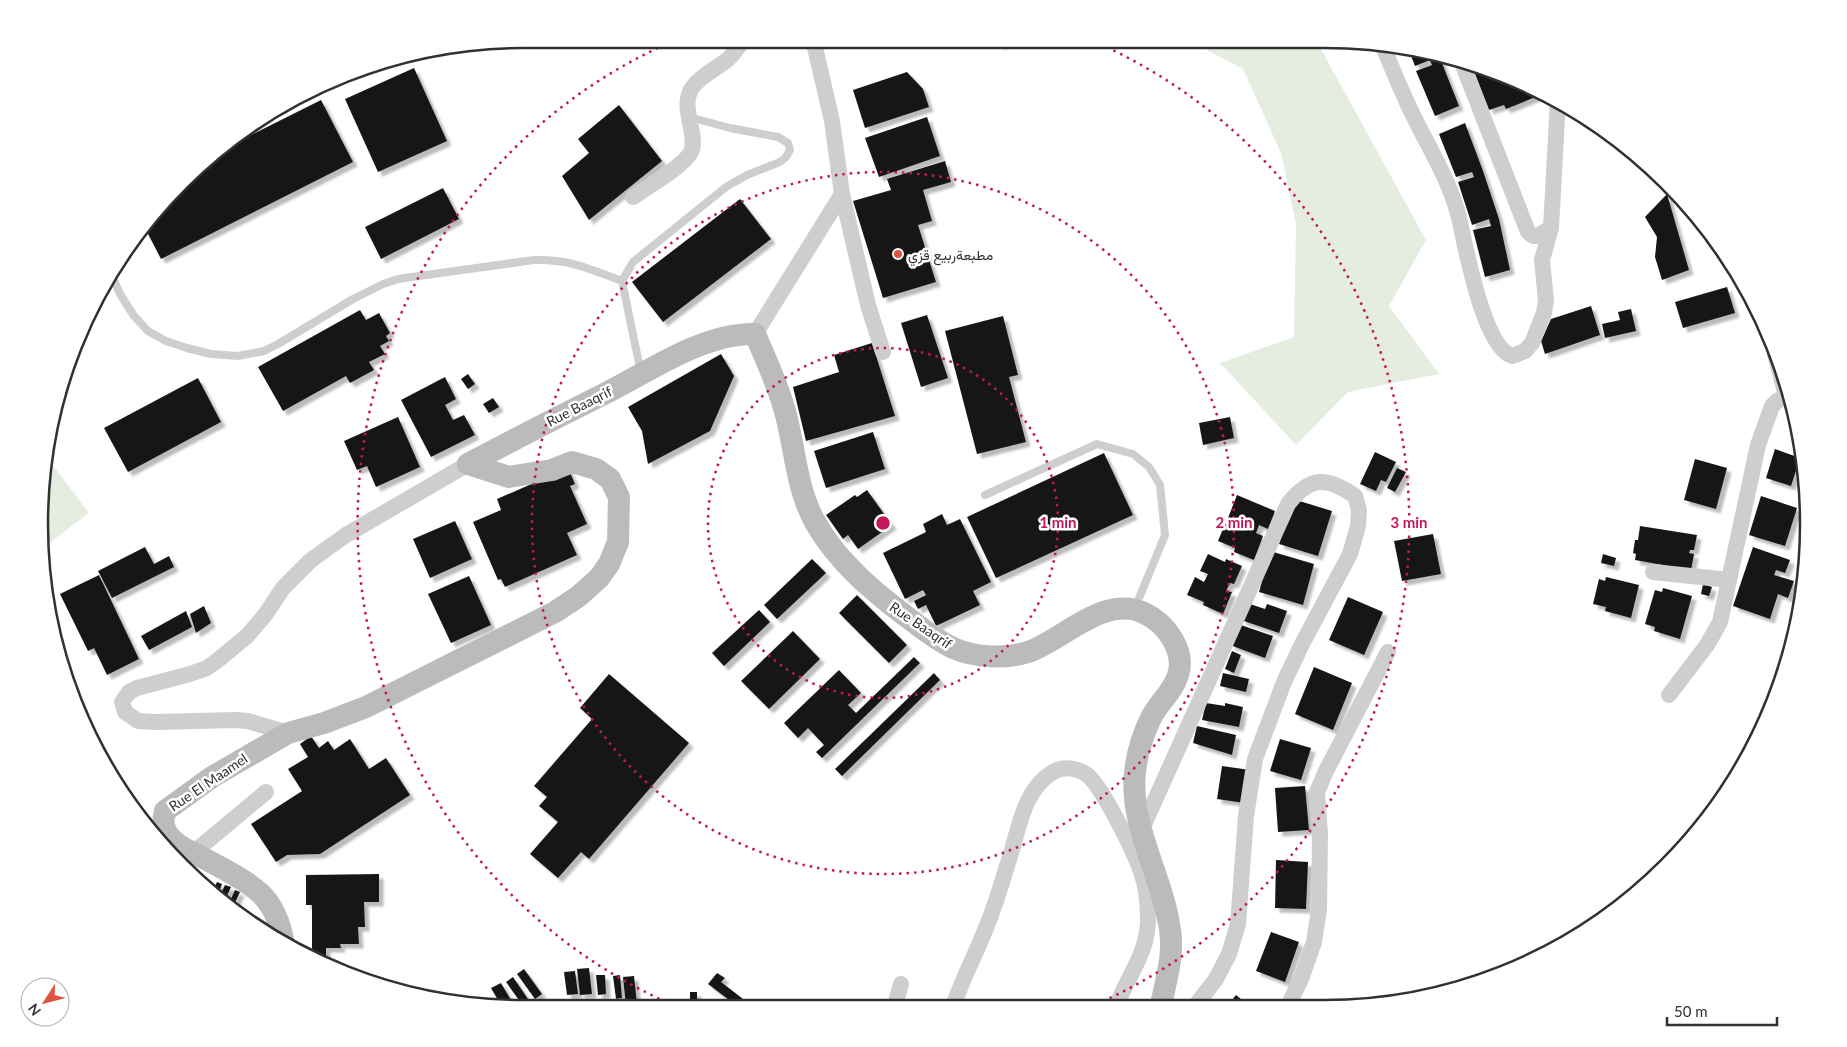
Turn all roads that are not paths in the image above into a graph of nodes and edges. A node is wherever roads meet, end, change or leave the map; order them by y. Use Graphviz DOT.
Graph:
graph roads {
  1 [pos="737,48"];
  2 [pos="815,48"];
  3 [pos="1385,52"];
  4 [pos="1465,69"];
  5 [pos="1558,109"];
  6 [pos="688,117"];
  7 [pos="842,194"];
  8 [pos="633,197"];
  9 [pos="1551,228"];
  10 [pos="114,281"];
  11 [pos="622,281"];
  12 [pos="756,334"];
  13 [pos="883,352"];
  14 [pos="641,375"];
  15 [pos="1783,402"];
  16 [pos="468,464"];
  17 [pos="985,496"];
  18 [pos="1653,572"];
  19 [pos="1728,580"];
  20 [pos="1135,610"];
  21 [pos="1388,652"];
  22 [pos="1669,695"];
  23 [pos="288,733"];
  24 [pos="266,792"];
  25 [pos="1142,829"];
  26 [pos="193,853"];
  27 [pos="282,934"];
  28 [pos="901,984"];
  29 [pos="897,1000"];
  30 [pos="955,1000"];
  31 [pos="1119,1000"];
  32 [pos="1161,1000"];
  33 [pos="1200,1000"];
  34 [pos="1291,1000"];
  1 -- 6 [label="street"];
  2 -- 7 [label="street"];
  3 -- 9 [label="street"];
  4 -- 9 [label="street"];
  5 -- 9 [label="street"];
  6 -- 8 [label="street"];
  6 -- 11 [label="lane"];
  7 -- 12 [label="street"];
  7 -- 13 [label="street"];
  10 -- 11 [label="lane"];
  11 -- 14 [label="lane"];
  12 -- 14 [label="street, Rue Baaqrif"];
  12 -- 20 [label="street, Rue Baaqrif"];
  14 -- 16 [label="street, Rue Baaqrif"];
  15 -- 19 [label="street"];
  16 -- 23 [label="street"];
  16 -- 23 [label="street"];
  17 -- 20 [label="lane"];
  18 -- 19 [label="street"];
  19 -- 22 [label="street"];
  20 -- 25 [label="street"];
  21 -- 34 [label="street"];
  23 -- 26 [label="street, Rue El Maamel"];
  24 -- 26 [label="street"];
  25 -- 32 [label="street"];
  25 -- 33 [label="street"];
  26 -- 27 [label="street, Rue El Maamel"];
  28 -- 29 [label="street"];
  30 -- 31 [label="street"];
}
